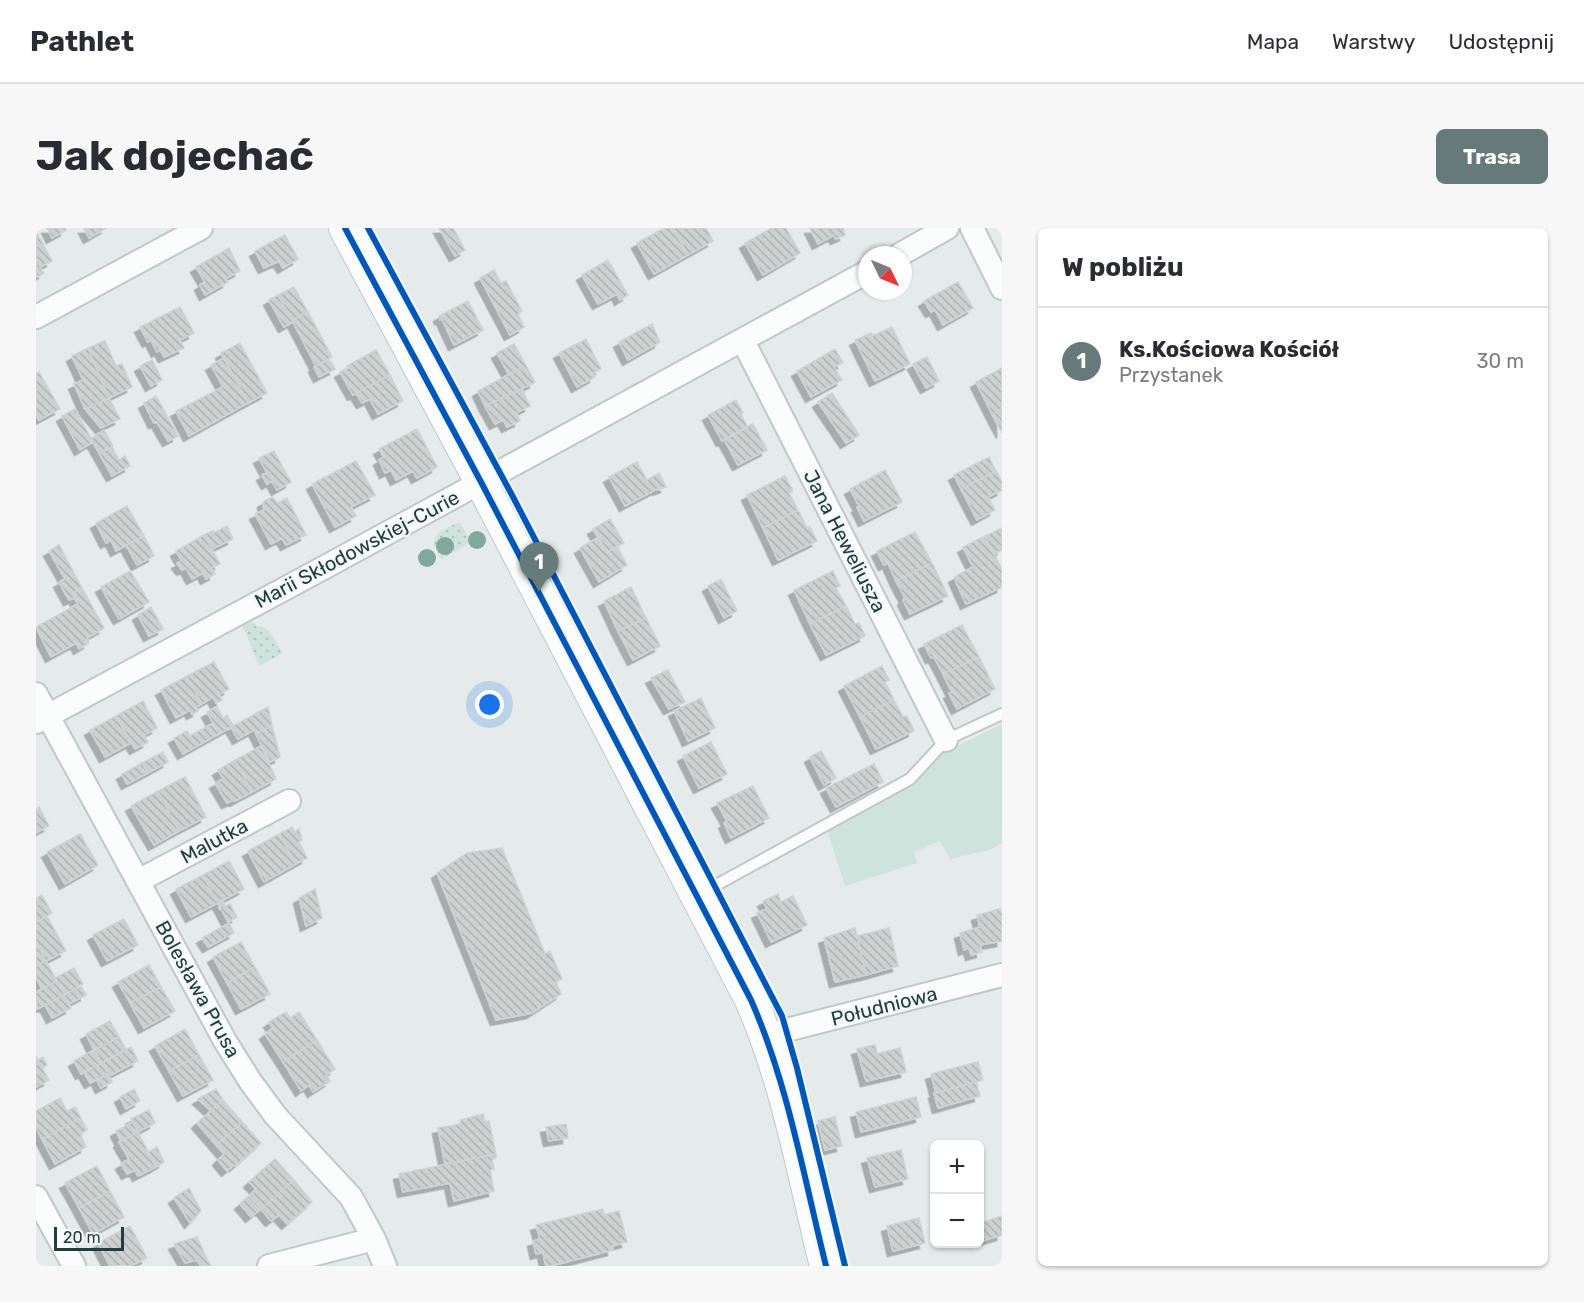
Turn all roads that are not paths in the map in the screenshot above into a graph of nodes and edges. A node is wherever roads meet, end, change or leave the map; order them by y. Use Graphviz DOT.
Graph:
graph roads {
  1 [pos="201,228"];
  2 [pos="345,228"];
  3 [pos="947,228"];
  4 [pos="972,228"];
  5 [pos="912,247"];
  6 [pos="858,277"];
  7 [pos="1002,288"];
  8 [pos="36,317"];
  9 [pos="743,341"];
  10 [pos="481,482"];
  11 [pos="36,694"];
  12 [pos="1002,714"];
  13 [pos="42,718"];
  14 [pos="946,740"];
  15 [pos="289,801"];
  16 [pos="138,881"];
  17 [pos="697,896"];
  18 [pos="1002,975"];
  19 [pos="767,1035"];
  20 [pos="36,1197"];
  21 [pos="374,1239"];
  22 [pos="74,1266"];
  23 [pos="269,1266"];
  24 [pos="385,1266"];
  25 [pos="826,1266"];
  1 -- 8 [label="street"];
  2 -- 10 [label="street"];
  3 -- 5 [label="street"];
  4 -- 7 [label="street"];
  6 -- 9 [label="street, Marii Skłodowskiej-Curie"];
  9 -- 10 [label="street, Marii Skłodowskiej-Curie"];
  9 -- 14 [label="street, Jana Heweliusza"];
  10 -- 13 [label="street, Marii Skłodowskiej-Curie"];
  10 -- 17 [label="street"];
  11 -- 13 [label="street, Bolesława Prusa"];
  12 -- 14 [label="lane"];
  13 -- 16 [label="street, Bolesława Prusa"];
  14 -- 17 [label="lane"];
  15 -- 16 [label="street, Malutka"];
  16 -- 21 [label="street, Bolesława Prusa"];
  17 -- 19 [label="street"];
  18 -- 19 [label="street, Południowa"];
  19 -- 25 [label="street"];
  20 -- 22 [label="street"];
  21 -- 23 [label="street"];
  21 -- 24 [label="street, Bolesława Prusa"];
}
